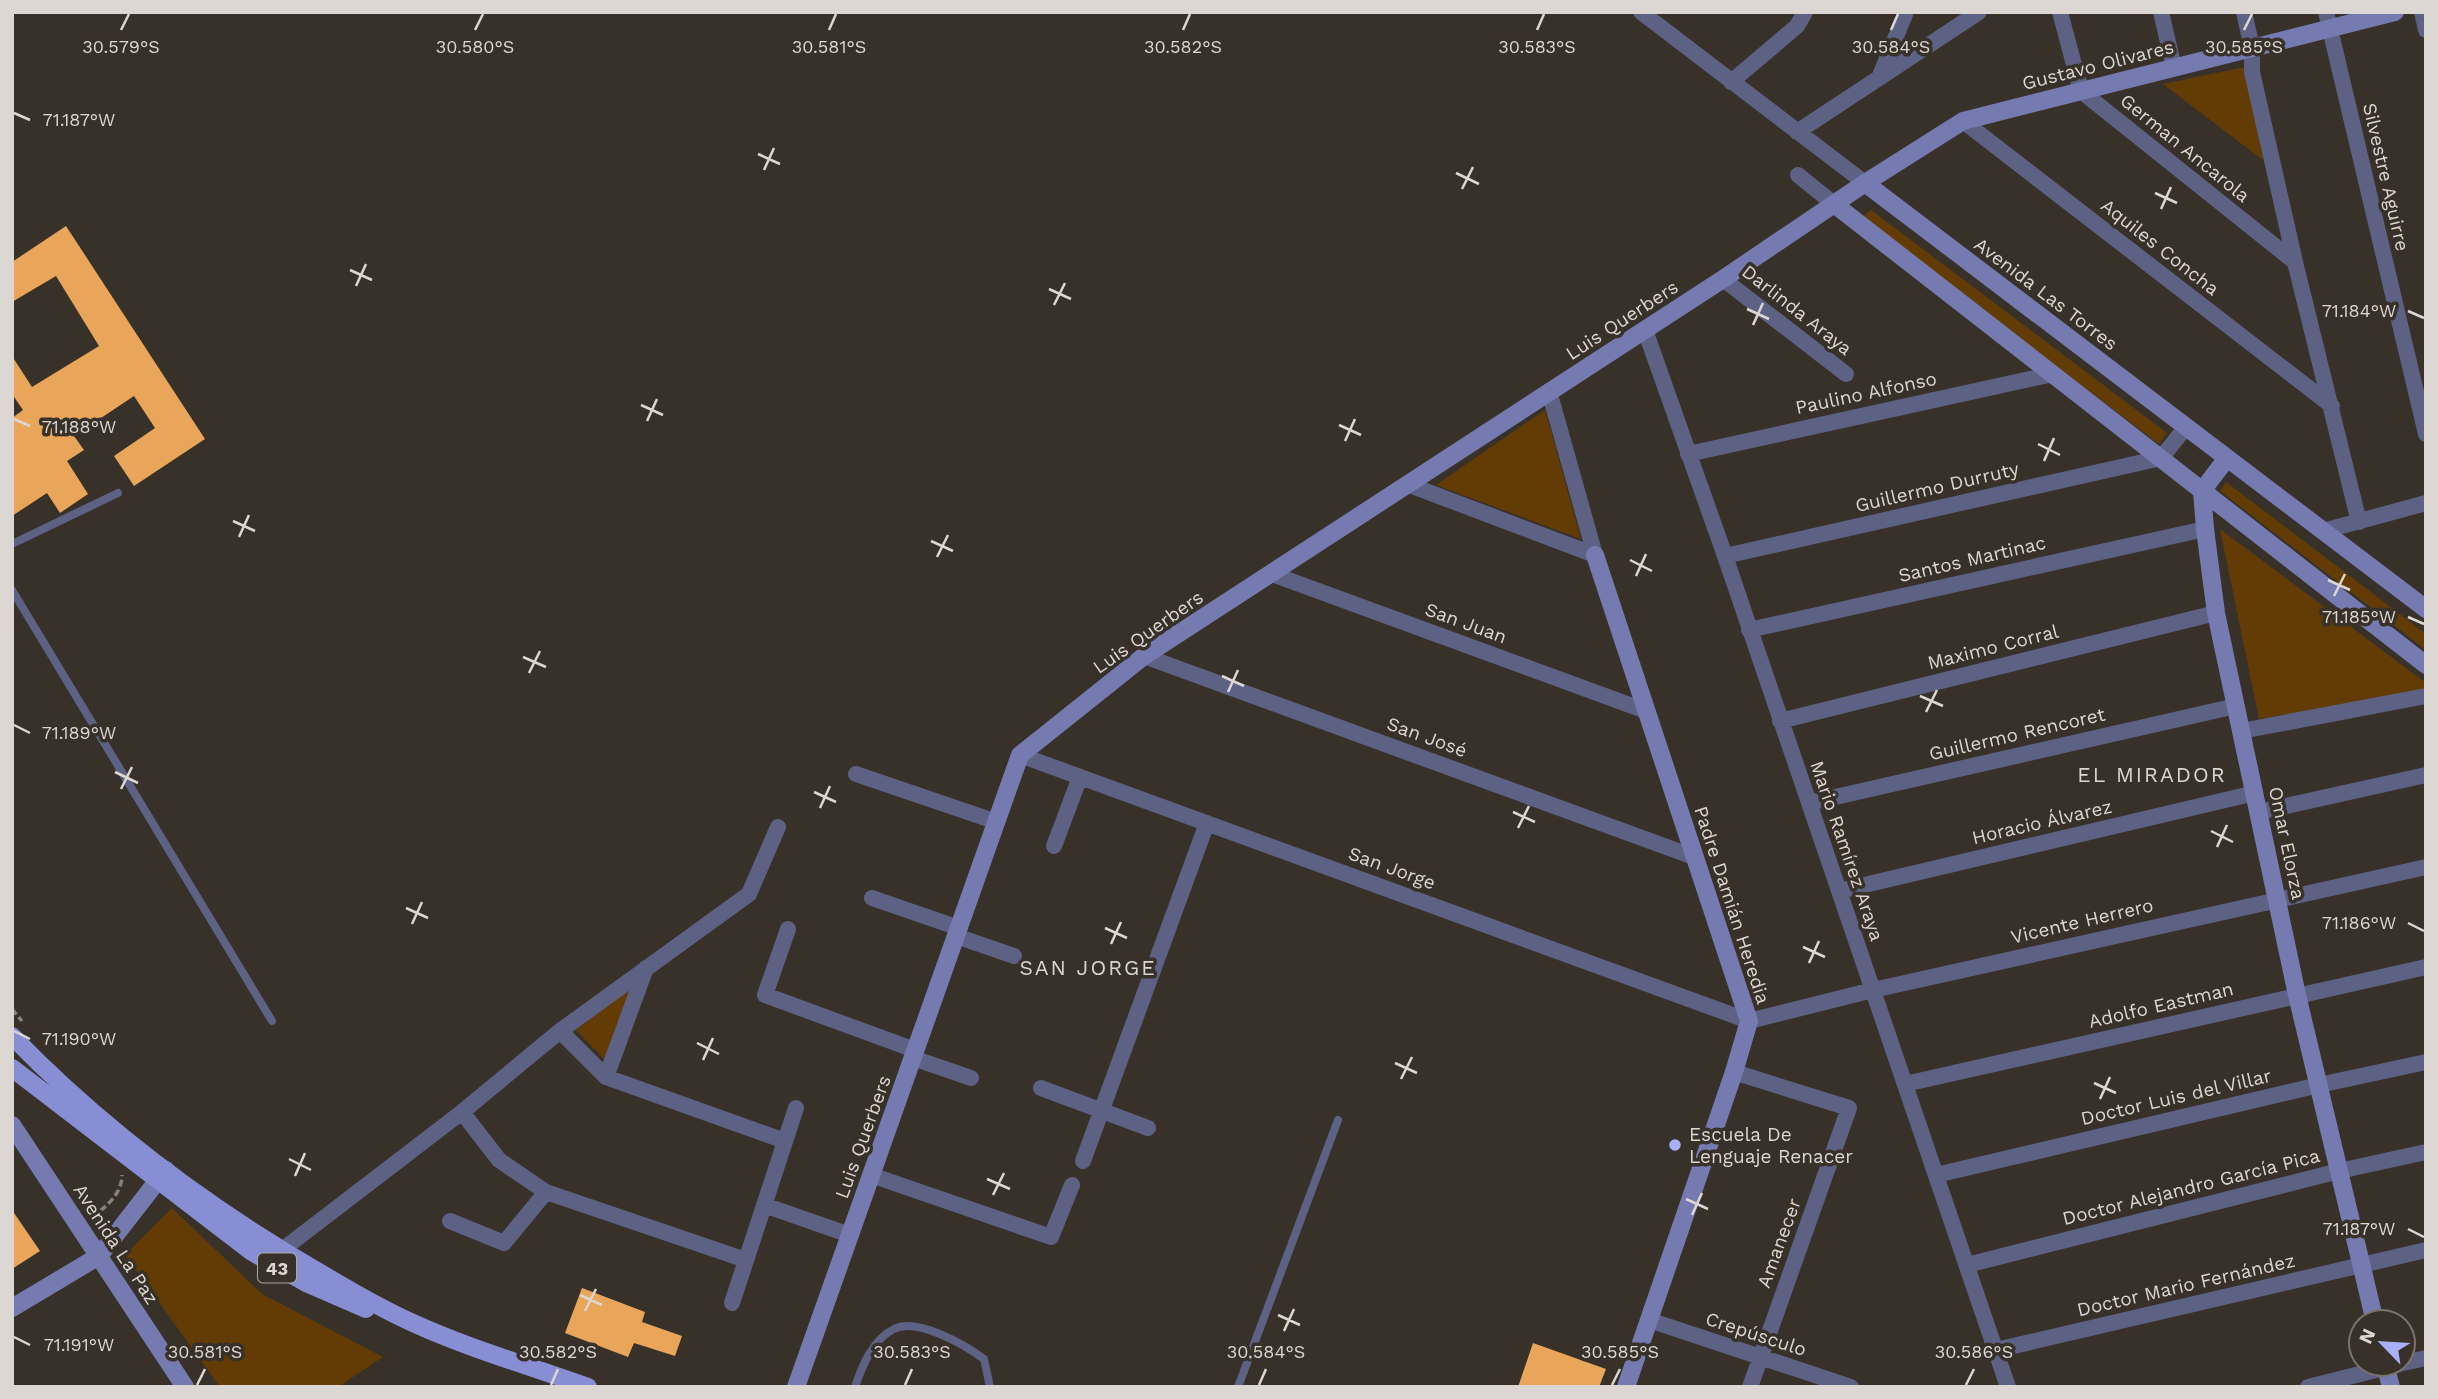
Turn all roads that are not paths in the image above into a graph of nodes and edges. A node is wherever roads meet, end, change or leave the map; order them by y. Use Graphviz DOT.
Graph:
graph roads {
  1 [pos="1640,12"];
  2 [pos="1805,12"];
  3 [pos="1906,12"];
  4 [pos="1979,12"];
  5 [pos="2060,12"];
  6 [pos="2161,12"];
  7 [pos="2244,12"];
  8 [pos="2395,12"];
  9 [pos="2421,12"];
  10 [pos="2328,21"];
  11 [pos="2426,30"];
  12 [pos="2252,48"];
  13 [pos="2174,68"];
  14 [pos="1879,78"];
  15 [pos="1731,82"];
  16 [pos="2081,91"];
  17 [pos="1963,121"];
  18 [pos="1797,132"];
  19 [pos="1798,175"];
  20 [pos="1865,183"];
  21 [pos="1834,204"];
  22 [pos="2295,262"];
  23 [pos="1723,279"];
  24 [pos="1645,330"];
  25 [pos="1846,374"];
  26 [pos="2053,374"];
  27 [pos="1549,391"];
  28 [pos="2332,406"];
  29 [pos="2186,427"];
  30 [pos="2426,434"];
  31 [pos="1688,454"];
  32 [pos="2161,458"];
  33 [pos="2227,458"];
  34 [pos="1407,484"];
  35 [pos="2203,491"];
  36 [pos="118,493"];
  37 [pos="2426,503"];
  38 [pos="2359,522"];
  39 [pos="2205,529"];
  40 [pos="2323,531"];
  41 [pos="12,544"];
  42 [pos="1595,555"];
  43 [pos="1725,556"];
  44 [pos="1272,574"];
  45 [pos="12,590"];
  46 [pos="2426,609"];
  47 [pos="2216,613"];
  48 [pos="1749,630"];
  49 [pos="1144,656"];
  50 [pos="2426,665"];
  51 [pos="2426,696"];
  52 [pos="2236,706"];
  53 [pos="1646,711"];
  54 [pos="1780,721"];
  55 [pos="2241,731"];
  56 [pos="1020,755"];
  57 [pos="856,774"];
  58 [pos="2426,775"];
  59 [pos="1080,777"];
  60 [pos="2255,793"];
  61 [pos="1808,803"];
  62 [pos="2259,812"];
  63 [pos="997,821"];
  64 [pos="1207,823"];
  65 [pos="778,827"];
  66 [pos="1054,846"];
  67 [pos="1694,857"];
  68 [pos="2426,867"];
  69 [pos="1839,891"];
  70 [pos="872,898"];
  71 [pos="2278,899"];
  72 [pos="788,929"];
  73 [pos="957,932"];
  74 [pos="1014,956"];
  75 [pos="2426,967"];
  76 [pos="646,968"];
  77 [pos="1873,990"];
  78 [pos="2297,995"];
  79 [pos="272,1021"];
  80 [pos="1749,1021"];
  81 [pos="560,1031"];
  82 [pos="12,1036"];
  83 [pos="914,1054"];
  84 [pos="2426,1062"];
  85 [pos="12,1068"];
  86 [pos="1734,1072"];
  87 [pos="606,1077"];
  88 [pos="971,1078"];
  89 [pos="1905,1084"];
  90 [pos="2319,1085"];
  91 [pos="1041,1088"];
  92 [pos="796,1108"];
  93 [pos="1101,1110"];
  94 [pos="461,1112"];
  95 [pos="1338,1120"];
  96 [pos="12,1125"];
  97 [pos="1147,1128"];
  98 [pos="785,1140"];
  99 [pos="2426,1153"];
  100 [pos="1083,1161"];
  101 [pos="2339,1171"];
  102 [pos="162,1175"];
  103 [pos="872,1175"];
  104 [pos="1936,1175"];
  105 [pos="1072,1185"];
  106 [pos="546,1192"];
  107 [pos="764,1205"];
  108 [pos="450,1221"];
  109 [pos="850,1235"];
  110 [pos="282,1250"];
  111 [pos="2426,1250"];
  112 [pos="99,1256"];
  113 [pos="746,1260"];
  114 [pos="1967,1265"];
  115 [pos="2362,1265"];
  116 [pos="732,1303"];
  117 [pos="12,1308"];
  118 [pos="2372,1308"];
  119 [pos="1649,1320"];
  120 [pos="413,1323"];
  121 [pos="1996,1350"];
  122 [pos="1760,1357"];
  123 [pos="2347,1377"];
  124 [pos="185,1387"];
  125 [pos="589,1387"];
  126 [pos="796,1387"];
  127 [pos="855,1387"];
  128 [pos="990,1387"];
  129 [pos="1238,1387"];
  130 [pos="1626,1387"];
  131 [pos="1750,1387"];
  132 [pos="1851,1387"];
  133 [pos="2008,1387"];
  134 [pos="2308,1387"];
  1 -- 15 [label="street, Avenida Las Torres"];
  2 -- 15 [label="street"];
  3 -- 14 [label="street"];
  4 -- 14 [label="street"];
  5 -- 16 [label="street"];
  6 -- 13 [label="street"];
  7 -- 12 [label="street"];
  8 -- 10 [label="street, Gustavo Olivares"];
  9 -- 11 [label="street"];
  10 -- 12 [label="street, Gustavo Olivares"];
  10 -- 30 [label="street, Silvestre Aguirre"];
  12 -- 13 [label="street, Gustavo Olivares"];
  12 -- 22 [label="street"];
  13 -- 16 [label="street, Gustavo Olivares"];
  14 -- 18 [label="street"];
  15 -- 18 [label="street, Avenida Las Torres"];
  16 -- 17 [label="street, Gustavo Olivares"];
  16 -- 22 [label="street, German Ancarola"];
  17 -- 20 [label="street, Gustavo Olivares"];
  17 -- 28 [label="street, Aquiles Concha"];
  18 -- 20 [label="street, Avenida Las Torres"];
  19 -- 21 [label="street"];
  20 -- 21 [label="street, Luis Querbers"];
  20 -- 29 [label="street, Avenida Las Torres"];
  21 -- 23 [label="street, Luis Querbers"];
  21 -- 26 [label="street"];
  22 -- 28 [label="street"];
  23 -- 24 [label="street, Luis Querbers"];
  23 -- 25 [label="street, Darlinda Araya"];
  24 -- 27 [label="street, Luis Querbers"];
  24 -- 31 [label="street, Mario Ramírez Araya"];
  26 -- 31 [label="street, Paulino Alfonso"];
  26 -- 32 [label="street"];
  27 -- 34 [label="street, Luis Querbers"];
  27 -- 42 [label="street, Padre Damián Heredia"];
  28 -- 38 [label="street"];
  29 -- 32 [label="street"];
  29 -- 33 [label="street, Avenida Las Torres"];
  31 -- 43 [label="street, Mario Ramírez Araya"];
  32 -- 35 [label="street"];
  32 -- 43 [label="street, Guillermo Durruty"];
  33 -- 35 [label="street"];
  33 -- 40 [label="street, Avenida Las Torres"];
  34 -- 42 [label="street"];
  34 -- 44 [label="street, Luis Querbers"];
  35 -- 39 [label="street, Omar Elorza"];
  35 -- 50 [label="street"];
  36 -- 41 [label="lane"];
  37 -- 38 [label="street"];
  38 -- 40 [label="street"];
  39 -- 47 [label="street, Omar Elorza"];
  39 -- 48 [label="street, Santos Martinac"];
  40 -- 46 [label="street, Avenida Las Torres"];
  42 -- 53 [label="street, Padre Damián Heredia"];
  43 -- 48 [label="street, Mario Ramírez Araya"];
  44 -- 49 [label="street, Luis Querbers"];
  44 -- 53 [label="street, San Juan"];
  45 -- 79 [label="lane"];
  47 -- 52 [label="street, Omar Elorza"];
  47 -- 54 [label="street, Maximo Corral"];
  48 -- 54 [label="street, Mario Ramírez Araya"];
  49 -- 56 [label="street, Luis Querbers"];
  49 -- 67 [label="street, San José"];
  51 -- 55 [label="street"];
  52 -- 55 [label="street, Omar Elorza"];
  52 -- 61 [label="street, Guillermo Rencoret"];
  53 -- 67 [label="street, Padre Damián Heredia"];
  54 -- 61 [label="street, Mario Ramírez Araya"];
  55 -- 60 [label="street, Omar Elorza"];
  56 -- 59 [label="street, San Jorge"];
  56 -- 63 [label="street, Luis Querbers"];
  57 -- 63 [label="street"];
  58 -- 62 [label="street"];
  59 -- 64 [label="street, San Jorge"];
  59 -- 66 [label="street"];
  60 -- 62 [label="street, Omar Elorza"];
  60 -- 69 [label="street, Horacio Álvarez"];
  61 -- 69 [label="street, Mario Ramírez Araya"];
  62 -- 71 [label="street, Omar Elorza"];
  63 -- 73 [label="street, Luis Querbers"];
  64 -- 80 [label="street, San Jorge"];
  64 -- 93 [label="street"];
  65 -- 76 [label="street"];
  67 -- 80 [label="street, Padre Damián Heredia"];
  68 -- 71 [label="street, Vicente Herrero"];
  69 -- 77 [label="street, Mario Ramírez Araya"];
  70 -- 73 [label="street"];
  71 -- 77 [label="street, Vicente Herrero"];
  71 -- 78 [label="street, Omar Elorza"];
  72 -- 83 [label="street"];
  73 -- 74 [label="street"];
  73 -- 83 [label="street, Luis Querbers"];
  75 -- 78 [label="street, Adolfo Eastman"];
  76 -- 81 [label="street"];
  76 -- 87 [label="street"];
  77 -- 80 [label="street, Vicente Herrero"];
  77 -- 89 [label="street, Mario Ramírez Araya"];
  78 -- 89 [label="street, Adolfo Eastman"];
  78 -- 90 [label="street, Omar Elorza"];
  80 -- 86 [label="street, Padre Damián Heredia"];
  81 -- 87 [label="street"];
  81 -- 94 [label="street"];
  82 -- 102 [label="main road, 43"];
  83 -- 88 [label="street"];
  83 -- 103 [label="street, Luis Querbers"];
  84 -- 90 [label="street, Doctor Luis del Villar"];
  85 -- 102 [label="main road, 43"];
  86 -- 119 [label="street, Padre Damián Heredia"];
  86 -- 122 [label="street, Amanecer"];
  87 -- 98 [label="street"];
  89 -- 104 [label="street, Mario Ramírez Araya"];
  90 -- 101 [label="street, Omar Elorza"];
  90 -- 104 [label="street, Doctor Luis del Villar"];
  91 -- 93 [label="street"];
  92 -- 98 [label="street"];
  93 -- 97 [label="street"];
  93 -- 100 [label="street"];
  94 -- 106 [label="street"];
  94 -- 110 [label="street"];
  95 -- 129 [label="lane"];
  96 -- 112 [label="street, Avenida La Paz"];
  98 -- 107 [label="street"];
  99 -- 101 [label="street, Doctor Alejandro García Pica"];
  101 -- 114 [label="street, Doctor Alejandro García Pica"];
  101 -- 115 [label="street, Omar Elorza"];
  102 -- 110 [label="main road, 43"];
  102 -- 112 [label="street"];
  102 -- 120 [label="main road, 43"];
  103 -- 105 [label="street"];
  103 -- 109 [label="street, Luis Querbers"];
  104 -- 114 [label="street, Mario Ramírez Araya"];
  106 -- 108 [label="street"];
  106 -- 113 [label="street"];
  107 -- 109 [label="street"];
  107 -- 113 [label="street"];
  109 -- 126 [label="street, Luis Querbers"];
  110 -- 120 [label="main road, 43"];
  111 -- 115 [label="street, Doctor Mario Fernández"];
  112 -- 117 [label="street"];
  112 -- 124 [label="street, Avenida La Paz"];
  113 -- 116 [label="street"];
  114 -- 121 [label="street, Mario Ramírez Araya"];
  115 -- 118 [label="street, Omar Elorza"];
  115 -- 121 [label="street, Doctor Mario Fernández"];
  119 -- 122 [label="street, Crepúsculo"];
  119 -- 130 [label="street, Padre Damián Heredia"];
  120 -- 125 [label="main road, 43"];
  121 -- 133 [label="street, Mario Ramírez Araya"];
  122 -- 131 [label="street, Amanecer"];
  122 -- 132 [label="street, Crepúsculo"];
  123 -- 134 [label="street"];
  127 -- 128 [label="lane"];
}
